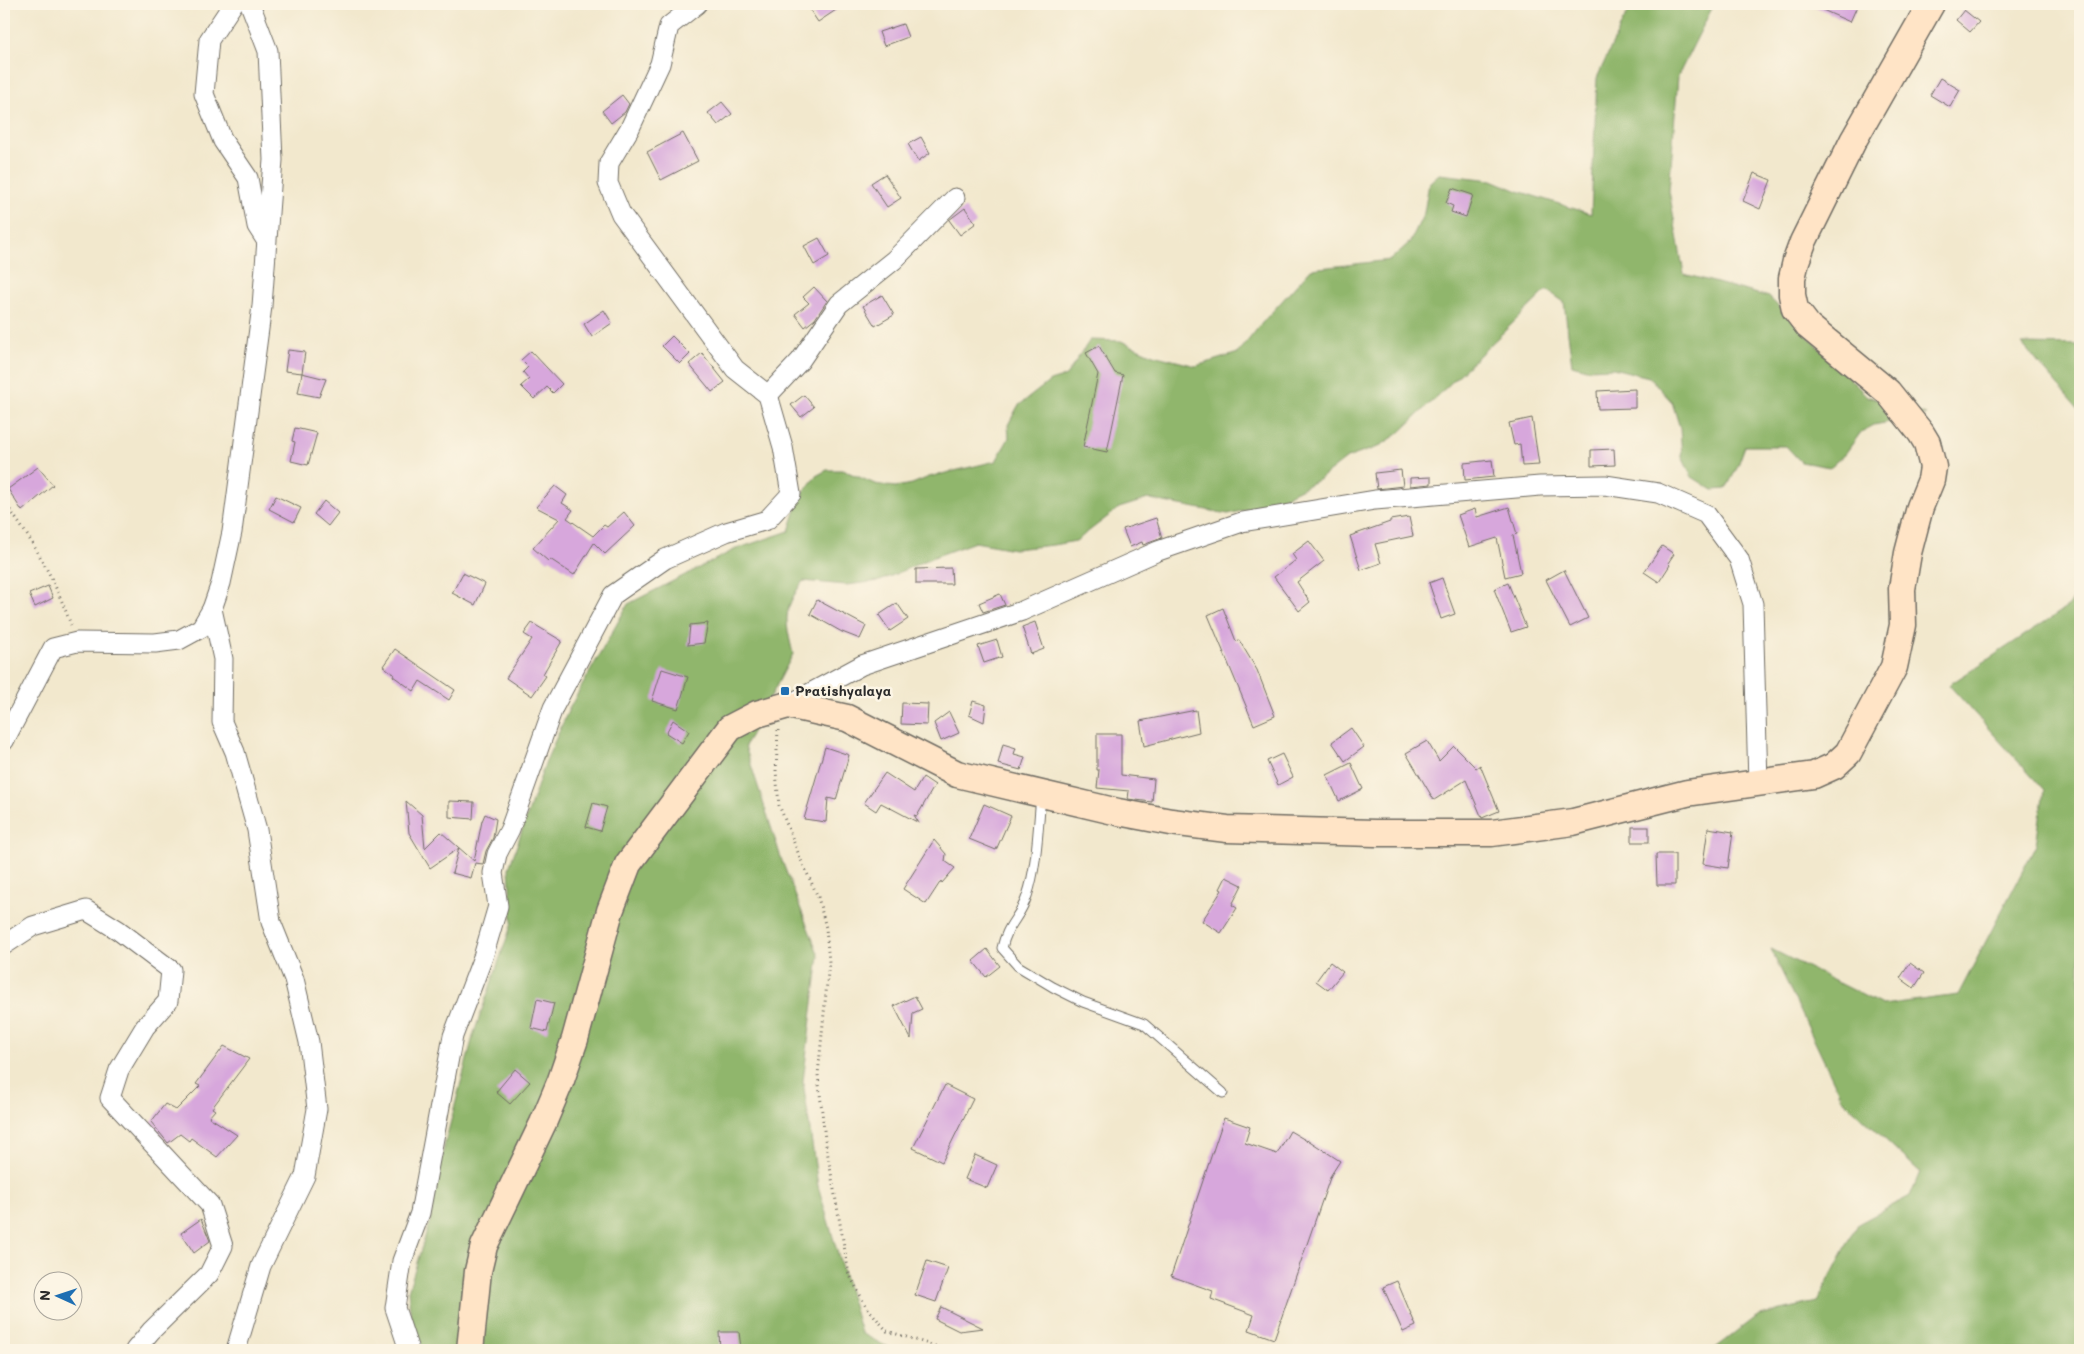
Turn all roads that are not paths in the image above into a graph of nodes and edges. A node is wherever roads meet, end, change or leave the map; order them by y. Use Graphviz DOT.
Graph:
graph roads {
  1 [pos="233,4"];
  2 [pos="250,4"];
  3 [pos="697,4"];
  4 [pos="1931,4"];
  5 [pos="955,198"];
  6 [pos="267,240"];
  7 [pos="768,395"];
  8 [pos="212,609"];
  9 [pos="784,706"];
  10 [pos="4,741"];
  11 [pos="1758,783"];
  12 [pos="1041,795"];
  13 [pos="4,945"];
  14 [pos="1223,1093"];
  15 [pos="135,1350"];
  16 [pos="236,1350"];
  17 [pos="409,1350"];
  18 [pos="470,1350"];
  1 -- 6 [label="street"];
  2 -- 6 [label="street"];
  3 -- 7 [label="street"];
  4 -- 11 [label="main road"];
  5 -- 7 [label="street"];
  6 -- 8 [label="street"];
  7 -- 17 [label="street"];
  8 -- 10 [label="street"];
  8 -- 16 [label="street"];
  9 -- 11 [label="street"];
  9 -- 12 [label="main road"];
  9 -- 18 [label="main road"];
  11 -- 12 [label="main road"];
  12 -- 14 [label="lane"];
  13 -- 15 [label="street"];
}
